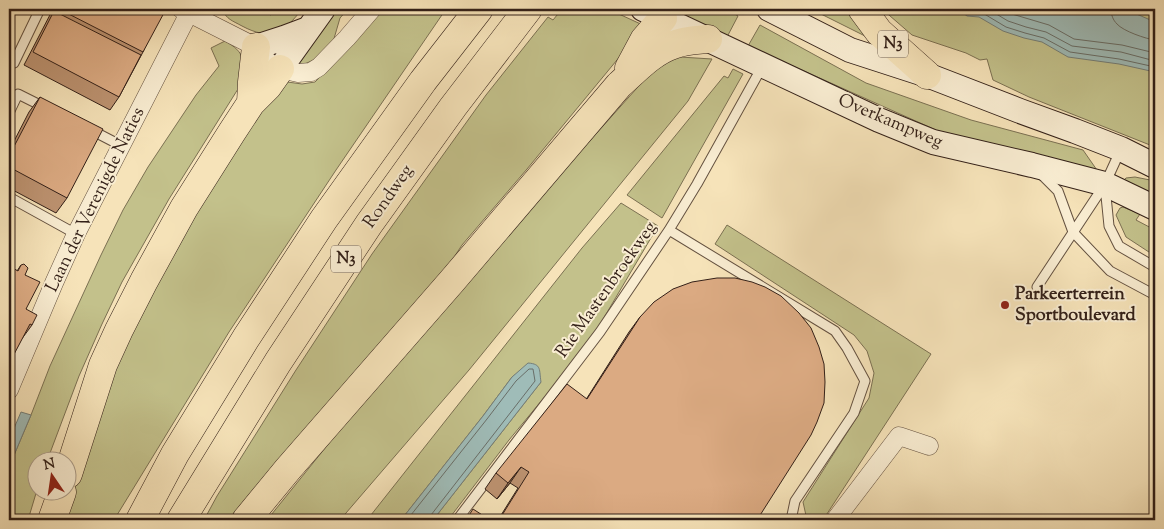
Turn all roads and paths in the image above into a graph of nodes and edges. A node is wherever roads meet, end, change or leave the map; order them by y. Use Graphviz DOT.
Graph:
graph roads {
  1 [pos="40,9"];
  2 [pos="323,9"];
  3 [pos="372,9"];
  4 [pos="479,9"];
  5 [pos="528,9"];
  6 [pos="769,9"];
  7 [pos="862,9"];
  8 [pos="185,11"];
  9 [pos="658,12"];
  10 [pos="308,29"];
  11 [pos="708,39"];
  12 [pos="256,47"];
  13 [pos="14,63"];
  14 [pos="763,65"];
  15 [pos="280,69"];
  16 [pos="927,75"];
  17 [pos="619,85"];
  18 [pos="251,103"];
  19 [pos="53,112"];
  20 [pos="9,113"];
  21 [pos="79,124"];
  22 [pos="122,146"];
  23 [pos="1121,149"];
  24 [pos="1032,165"];
  25 [pos="1155,166"];
  26 [pos="1105,184"];
  27 [pos="9,197"];
  28 [pos="1155,208"];
  29 [pos="669,230"];
  30 [pos="1073,232"];
  31 [pos="76,234"];
  32 [pos="1155,267"];
  33 [pos="1037,287"];
  34 [pos="1155,295"];
  35 [pos="9,390"];
  36 [pos="929,446"];
  37 [pos="75,452"];
  38 [pos="58,502"];
  39 [pos="52,520"];
  40 [pos="140,520"];
  41 [pos="181,520"];
  42 [pos="246,520"];
  43 [pos="457,520"];
  44 [pos="791,520"];
  45 [pos="835,520"];
  1 -- 13 [label="lane"];
  2 -- 10 [label="street"];
  3 -- 15 [label="street, Laan der Verenigde Naties"];
  4 -- 40 [label="highway, N3"];
  5 -- 41 [label="highway, Rondweg / N3"];
  6 -- 16 [label="street"];
  7 -- 16 [label="highway, N3"];
  8 -- 12 [label="street, Laan der Verenigde Naties"];
  8 -- 22 [label="street, Laan der Verenigde Naties"];
  9 -- 11 [label="street, Overkampweg"];
  9 -- 17 [label="highway"];
  10 -- 12 [label="street"];
  10 -- 15 [label="street"];
  11 -- 14 [label="street, Overkampweg"];
  11 -- 17 [label="highway"];
  12 -- 15 [label="street, Laan der Verenigde Naties"];
  12 -- 18 [label="highway"];
  14 -- 24 [label="street, Overkampweg"];
  14 -- 29 [label="lane, Rie Mastenbroekweg"];
  15 -- 18 [label="highway"];
  16 -- 23 [label="street"];
  17 -- 42 [label="highway"];
  18 -- 37 [label="highway"];
  19 -- 20 [label="lane"];
  21 -- 22 [label="lane"];
  22 -- 31 [label="street, Laan der Verenigde Naties"];
  23 -- 25 [label="street"];
  23 -- 26 [label="lane"];
  24 -- 26 [label="street, Overkampweg"];
  24 -- 30 [label="lane"];
  26 -- 28 [label="street, Overkampweg"];
  26 -- 30 [label="lane"];
  26 -- 32 [label="lane"];
  27 -- 31 [label="lane"];
  29 -- 43 [label="lane, Rie Mastenbroekweg"];
  29 -- 44 [label="lane"];
  30 -- 33 [label="lane"];
  30 -- 34 [label="lane"];
  31 -- 35 [label="street, Laan der Verenigde Naties"];
  36 -- 45 [label="street"];
  38 -- 39 [label="highway"];
}
